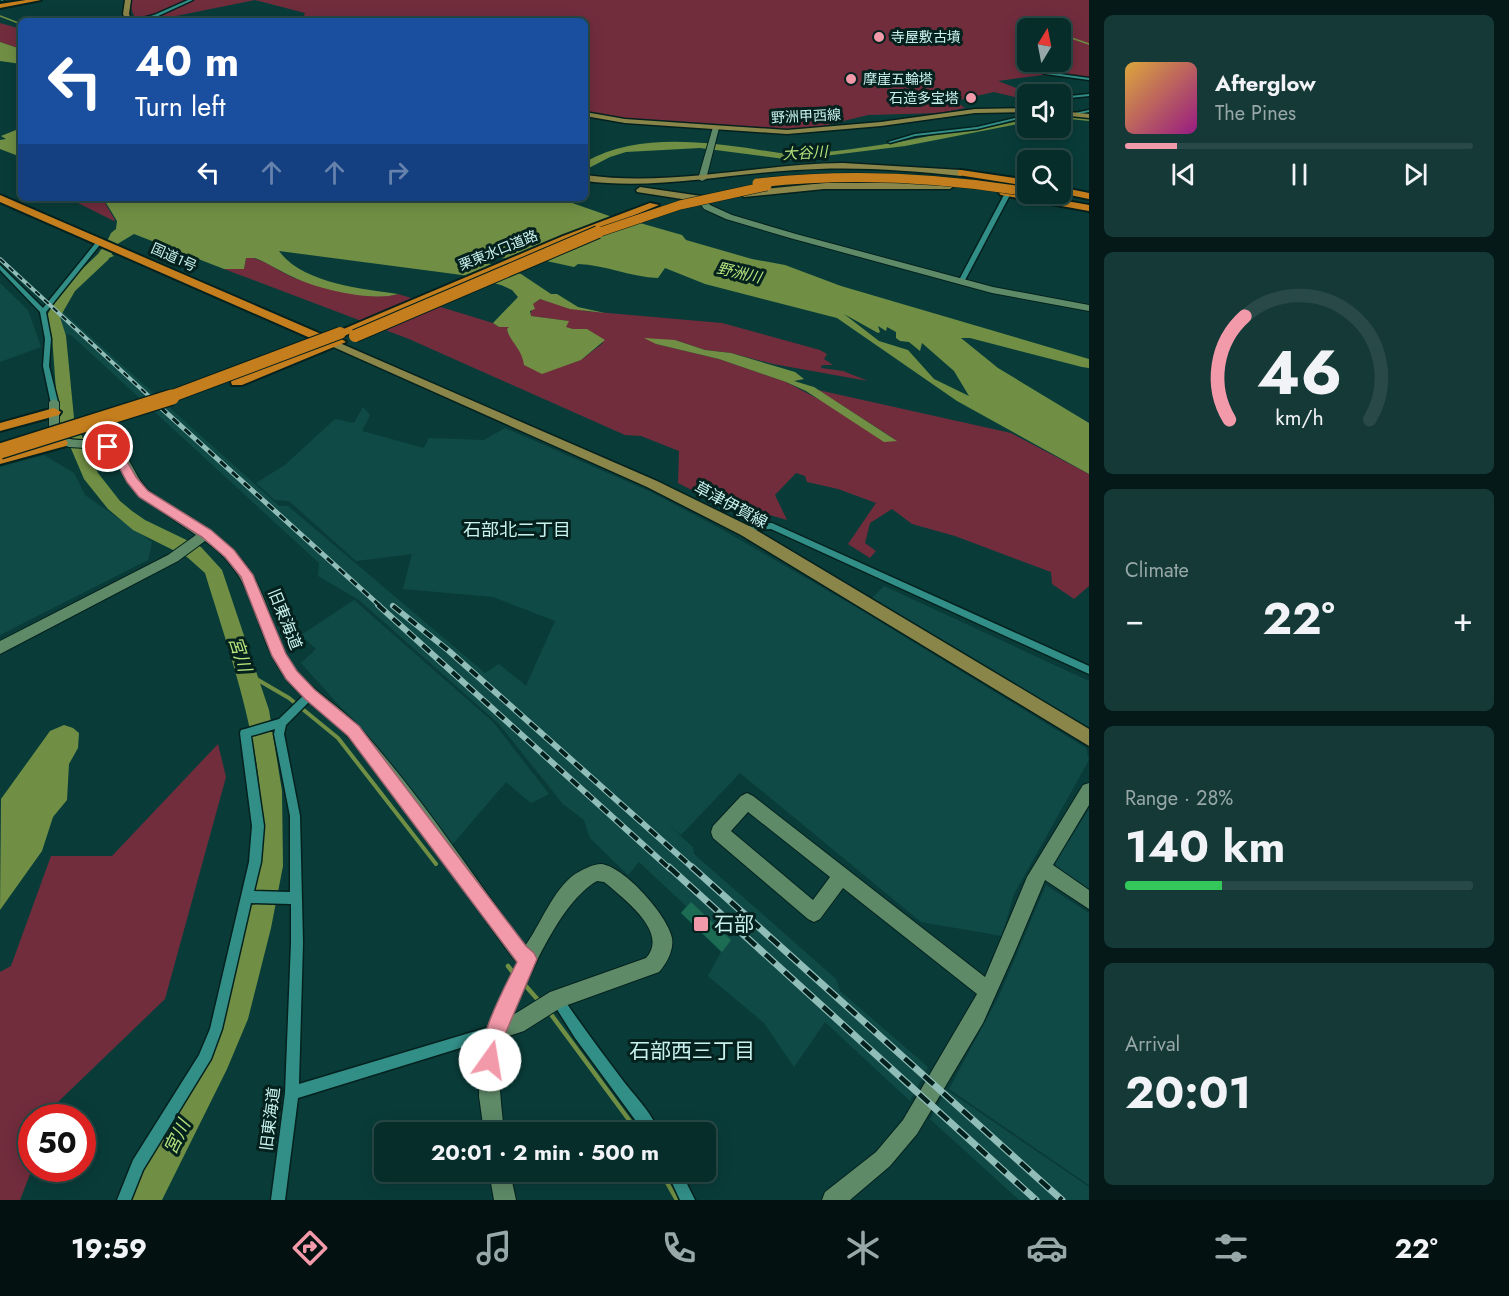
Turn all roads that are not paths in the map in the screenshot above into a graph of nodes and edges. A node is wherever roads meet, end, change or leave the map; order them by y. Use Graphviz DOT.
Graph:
graph roads {
  1 [pos="24,0"];
  2 [pos="38,0"];
  3 [pos="128,0"];
  4 [pos="191,0"];
  5 [pos="0,3"];
  6 [pos="129,18"];
  7 [pos="145,18"];
  8 [pos="1043,72"];
  9 [pos="1089,79"];
  10 [pos="1089,95"];
  11 [pos="1071,97"];
  12 [pos="1017,110"];
  13 [pos="1089,111"];
  14 [pos="1072,114"];
  15 [pos="588,115"];
  16 [pos="1089,116"];
  17 [pos="1017,119"];
  18 [pos="715,128"];
  19 [pos="890,142"];
  20 [pos="961,173"];
  21 [pos="588,178"];
  22 [pos="588,178"];
  23 [pos="702,179"];
  24 [pos="1017,181"];
  25 [pos="950,186"];
  26 [pos="1017,191"];
  27 [pos="1071,192"];
  28 [pos="1008,193"];
  29 [pos="1089,196"];
  30 [pos="0,198"];
  31 [pos="701,199"];
  32 [pos="1071,202"];
  33 [pos="1089,206"];
  34 [pos="107,244"];
  35 [pos="0,267"];
  36 [pos="961,282"];
  37 [pos="1089,308"];
  38 [pos="43,312"];
  39 [pos="335,344"];
  40 [pos="54,407"];
  41 [pos="0,427"];
  42 [pos="0,441"];
  43 [pos="66,444"];
  44 [pos="0,452"];
  45 [pos="0,459"];
  46 [pos="746,531"];
  47 [pos="202,537"];
  48 [pos="0,648"];
  49 [pos="1089,670"];
  50 [pos="310,695"];
  51 [pos="277,725"];
  52 [pos="1089,738"];
  53 [pos="1089,790"];
  54 [pos="1042,868"];
  55 [pos="841,876"];
  56 [pos="249,897"];
  57 [pos="296,898"];
  58 [pos="1089,900"];
  59 [pos="521,972"];
  60 [pos="988,991"];
  61 [pos="548,1004"];
  62 [pos="496,1031"];
  63 [pos="292,1093"];
  64 [pos="492,1122"];
  65 [pos="645,1122"];
  66 [pos="502,1182"];
  67 [pos="679,1182"];
  68 [pos="124,1200"];
  69 [pos="278,1200"];
  70 [pos="505,1200"];
  71 [pos="688,1200"];
  72 [pos="833,1200"];
  1 -- 5 [label="highway"];
  2 -- 5 [label="highway"];
  3 -- 6 [label="main road"];
  4 -- 7 [label="street"];
  8 -- 9 [label="street"];
  10 -- 11 [label="street"];
  12 -- 18 [label="main road, 野洲甲西線"];
  13 -- 14 [label="street"];
  14 -- 16 [label="main road"];
  15 -- 18 [label="main road, 野洲甲西線"];
  17 -- 19 [label="street"];
  18 -- 23 [label="street"];
  20 -- 23 [label="main road"];
  20 -- 24 [label="highway"];
  21 -- 23 [label="main road"];
  22 -- 31 [label="main road"];
  25 -- 28 [label="highway, 栗東水口道路"];
  25 -- 31 [label="main road"];
  25 -- 39 [label="highway, 栗東水口道路, bridge"];
  26 -- 44 [label="highway, 栗東水口道路, bridge"];
  27 -- 29 [label="highway"];
  28 -- 33 [label="highway, 栗東水口道路"];
  28 -- 36 [label="street"];
  30 -- 34 [label="highway, 国道1号"];
  31 -- 36 [label="street"];
  32 -- 33 [label="highway, 栗東水口道路"];
  34 -- 38 [label="street"];
  34 -- 39 [label="highway, 国道1号"];
  35 -- 38 [label="street"];
  36 -- 37 [label="street"];
  38 -- 40 [label="street"];
  39 -- 42 [label="highway"];
  39 -- 44 [label="highway, bridge"];
  39 -- 46 [label="main road, 草津伊賀線"];
  40 -- 41 [label="highway"];
  40 -- 43 [label="street"];
  43 -- 45 [label="highway"];
  43 -- 47 [label="street, 旧東海道"];
  46 -- 49 [label="street"];
  46 -- 52 [label="main road, 草津伊賀線"];
  47 -- 48 [label="street"];
  47 -- 50 [label="street, 旧東海道"];
  50 -- 51 [label="street"];
  50 -- 59 [label="street, 旧東海道"];
  51 -- 56 [label="street"];
  51 -- 57 [label="street, 旧東海道"];
  53 -- 54 [label="street"];
  54 -- 58 [label="street"];
  54 -- 60 [label="street"];
  55 -- 55 [label="street"];
  55 -- 60 [label="street"];
  56 -- 57 [label="street"];
  56 -- 68 [label="street"];
  57 -- 63 [label="street, 旧東海道"];
  59 -- 61 [label="street"];
  59 -- 62 [label="street"];
  60 -- 72 [label="street"];
  61 -- 62 [label="street"];
  61 -- 65 [label="street"];
  62 -- 63 [label="street"];
  62 -- 64 [label="street"];
  63 -- 69 [label="street, 旧東海道"];
  66 -- 70 [label="street"];
  67 -- 71 [label="street"];
}
